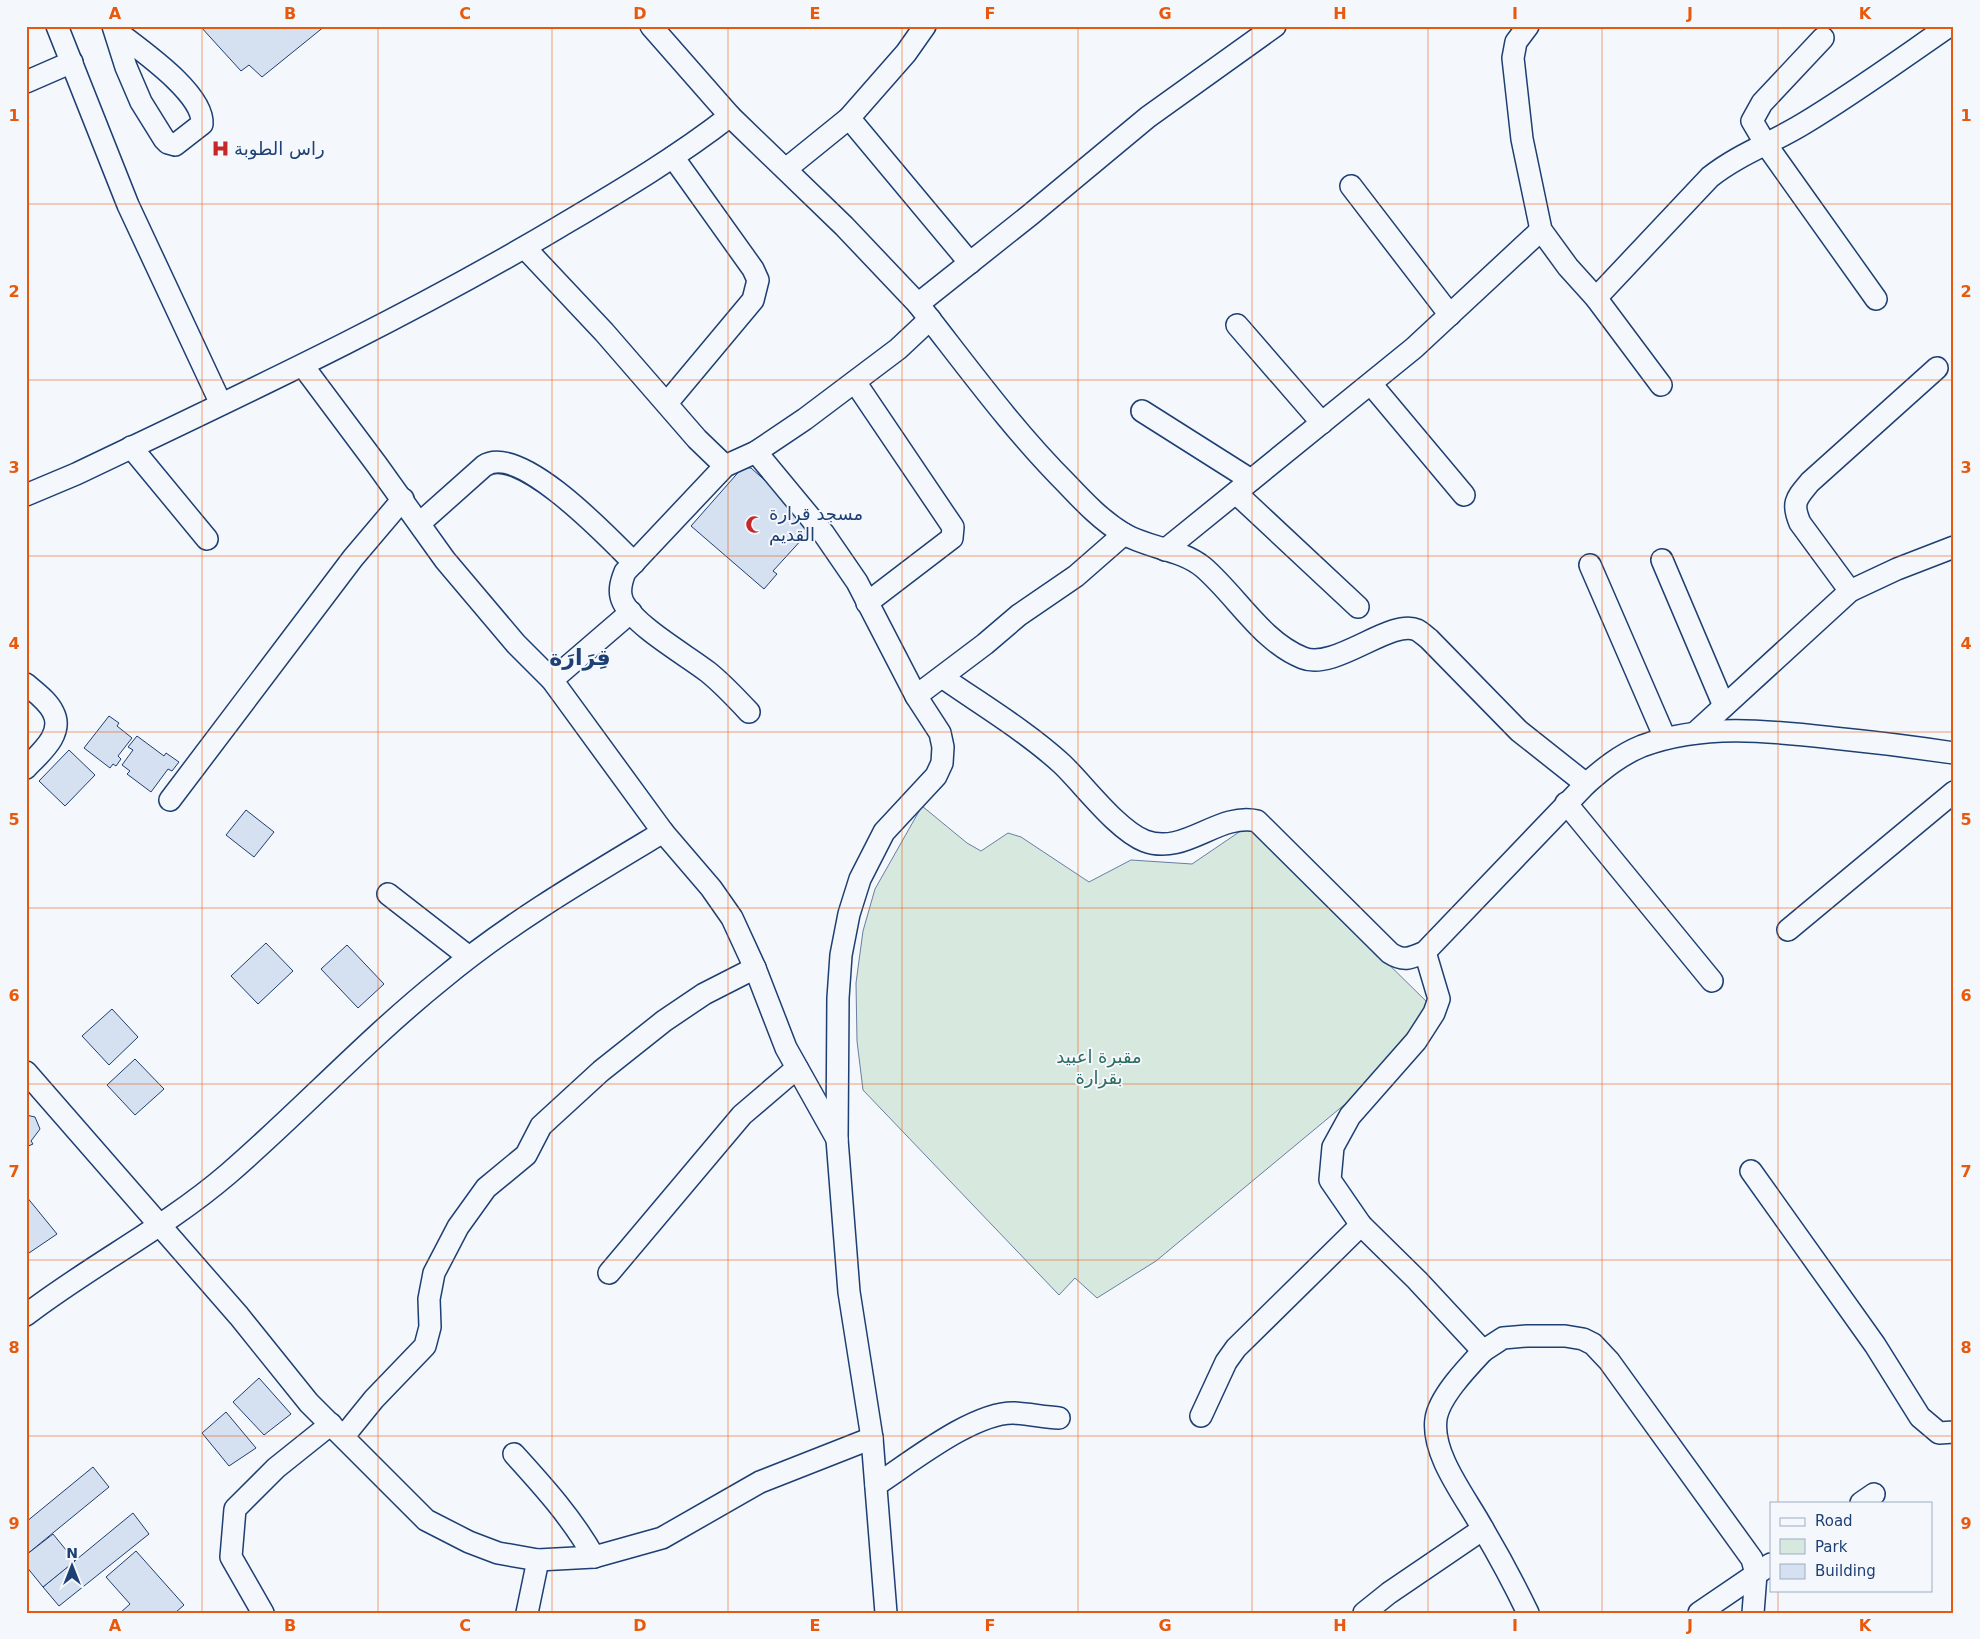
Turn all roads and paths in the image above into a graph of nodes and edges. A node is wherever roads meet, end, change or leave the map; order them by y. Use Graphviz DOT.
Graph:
graph roads {
  1 [pos="57,26"];
  2 [pos="651,26"];
  3 [pos="925,26"];
  4 [pos="1275,26"];
  5 [pos="1528,26"];
  6 [pos="1949,26"];
  7 [pos="114,29"];
  8 [pos="1823,38"];
  9 [pos="72,62"];
  10 [pos="26,82"];
  11 [pos="730,116"];
  12 [pos="849,118"];
  13 [pos="1765,143"];
  14 [pos="673,158"];
  15 [pos="786,169"];
  16 [pos="1352,186"];
  17 [pos="1541,230"];
  18 [pos="525,248"];
  19 [pos="970,263"];
  20 [pos="1596,298"];
  21 [pos="1876,299"];
  22 [pos="924,311"];
  23 [pos="1450,316"];
  24 [pos="1237,325"];
  25 [pos="303,366"];
  26 [pos="1937,368"];
  27 [pos="855,382"];
  28 [pos="1371,384"];
  29 [pos="1661,385"];
  30 [pos="221,404"];
  31 [pos="667,404"];
  32 [pos="1142,411"];
  33 [pos="1322,423"];
  34 [pos="131,448"];
  35 [pos="756,452"];
  36 [pos="725,466"];
  37 [pos="1243,487"];
  38 [pos="26,495"];
  39 [pos="1464,495"];
  40 [pos="403,500"];
  41 [pos="420,523"];
  42 [pos="1124,534"];
  43 [pos="207,539"];
  44 [pos="1954,547"];
  45 [pos="1165,550"];
  46 [pos="1662,560"];
  47 [pos="634,563"];
  48 [pos="1590,564"];
  49 [pos="1850,591"];
  50 [pos="867,603"];
  51 [pos="1358,607"];
  52 [pos="631,612"];
  53 [pos="942,677"];
  54 [pos="552,680"];
  55 [pos="26,684"];
  56 [pos="916,696"];
  57 [pos="1724,706"];
  58 [pos="749,712"];
  59 [pos="1695,733"];
  60 [pos="1665,738"];
  61 [pos="1954,753"];
  62 [pos="26,768"];
  63 [pos="1586,784"];
  64 [pos="1954,792"];
  65 [pos="170,800"];
  66 [pos="1566,803"];
  67 [pos="663,832"];
  68 [pos="388,894"];
  69 [pos="1788,930"];
  70 [pos="1425,952"];
  71 [pos="469,957"];
  72 [pos="755,968"];
  73 [pos="1712,981"];
  74 [pos="797,1068"];
  75 [pos="26,1072"];
  76 [pos="837,1139"];
  77 [pos="1751,1171"];
  78 [pos="1361,1225"];
  79 [pos="161,1226"];
  80 [pos="608,1273"];
  81 [pos="26,1315"];
  82 [pos="1483,1351"];
  83 [pos="1201,1416"];
  84 [pos="1059,1418"];
  85 [pos="338,1430"];
  86 [pos="1954,1432"];
  87 [pos="872,1438"];
  88 [pos="514,1454"];
  89 [pos="876,1485"];
  90 [pos="1483,1529"];
  91 [pos="594,1558"];
  92 [pos="538,1560"];
  93 [pos="1764,1569"];
  94 [pos="263,1613"];
  95 [pos="527,1613"];
  96 [pos="886,1613"];
  97 [pos="1364,1613"];
  98 [pos="1528,1613"];
  99 [pos="1699,1613"];
  100 [pos="1753,1613"];
  1 -- 9 [label="street"];
  2 -- 11 [label="street"];
  3 -- 12 [label="street"];
  4 -- 19 [label="street"];
  5 -- 17 [label="street"];
  6 -- 13 [label="street"];
  7 -- 7 [label="street"];
  8 -- 13 [label="street"];
  9 -- 10 [label="street"];
  9 -- 30 [label="street"];
  11 -- 14 [label="street"];
  11 -- 15 [label="street"];
  12 -- 15 [label="street"];
  12 -- 19 [label="street"];
  13 -- 20 [label="street"];
  13 -- 21 [label="street"];
  14 -- 18 [label="street"];
  14 -- 31 [label="street"];
  15 -- 22 [label="street"];
  16 -- 23 [label="street"];
  17 -- 20 [label="street"];
  17 -- 23 [label="street"];
  18 -- 25 [label="street"];
  18 -- 31 [label="street"];
  19 -- 22 [label="street"];
  20 -- 29 [label="street"];
  22 -- 27 [label="street"];
  22 -- 42 [label="street"];
  23 -- 28 [label="street"];
  24 -- 33 [label="street"];
  25 -- 30 [label="street"];
  25 -- 40 [label="street"];
  26 -- 49 [label="street"];
  27 -- 35 [label="street"];
  27 -- 50 [label="street"];
  28 -- 33 [label="street"];
  28 -- 39 [label="street"];
  30 -- 34 [label="street"];
  31 -- 36 [label="street"];
  32 -- 37 [label="street"];
  33 -- 37 [label="street"];
  34 -- 38 [label="street"];
  34 -- 43 [label="street"];
  35 -- 36 [label="street"];
  35 -- 50 [label="street"];
  36 -- 47 [label="street"];
  37 -- 45 [label="street"];
  37 -- 51 [label="street"];
  40 -- 41 [label="street"];
  40 -- 65 [label="street"];
  41 -- 47 [label="street"];
  41 -- 54 [label="street"];
  42 -- 45 [label="street"];
  42 -- 53 [label="street"];
  44 -- 49 [label="street"];
  45 -- 63 [label="street"];
  46 -- 57 [label="street"];
  47 -- 52 [label="street"];
  48 -- 60 [label="street"];
  49 -- 57 [label="street"];
  50 -- 56 [label="street"];
  52 -- 54 [label="street"];
  52 -- 58 [label="street"];
  53 -- 56 [label="street"];
  53 -- 70 [label="street"];
  54 -- 67 [label="street"];
  55 -- 62 [label="street"];
  56 -- 76 [label="street"];
  57 -- 59 [label="street"];
  59 -- 60 [label="street"];
  59 -- 61 [label="street"];
  60 -- 63 [label="street"];
  63 -- 66 [label="street"];
  64 -- 69 [label="street"];
  66 -- 70 [label="street"];
  66 -- 73 [label="street"];
  67 -- 71 [label="street"];
  67 -- 72 [label="street"];
  68 -- 71 [label="street"];
  70 -- 78 [label="street"];
  71 -- 79 [label="street"];
  72 -- 74 [label="street"];
  72 -- 85 [label="street"];
  74 -- 76 [label="street"];
  74 -- 80 [label="street"];
  75 -- 79 [label="street"];
  76 -- 87 [label="street"];
  77 -- 86 [label="street"];
  78 -- 82 [label="street"];
  78 -- 83 [label="street"];
  79 -- 81 [label="street"];
  79 -- 85 [label="street"];
  82 -- 90 [label="street"];
  82 -- 93 [label="street"];
  84 -- 89 [label="street"];
  85 -- 92 [label="street"];
  85 -- 94 [label="street"];
  87 -- 89 [label="street"];
  87 -- 91 [label="street"];
  88 -- 91 [label="street"];
  89 -- 96 [label="street"];
  90 -- 97 [label="street"];
  90 -- 98 [label="street"];
  91 -- 92 [label="street"];
  92 -- 95 [label="street"];
  93 -- 99 [label="street"];
  93 -- 100 [label="street"];
}
